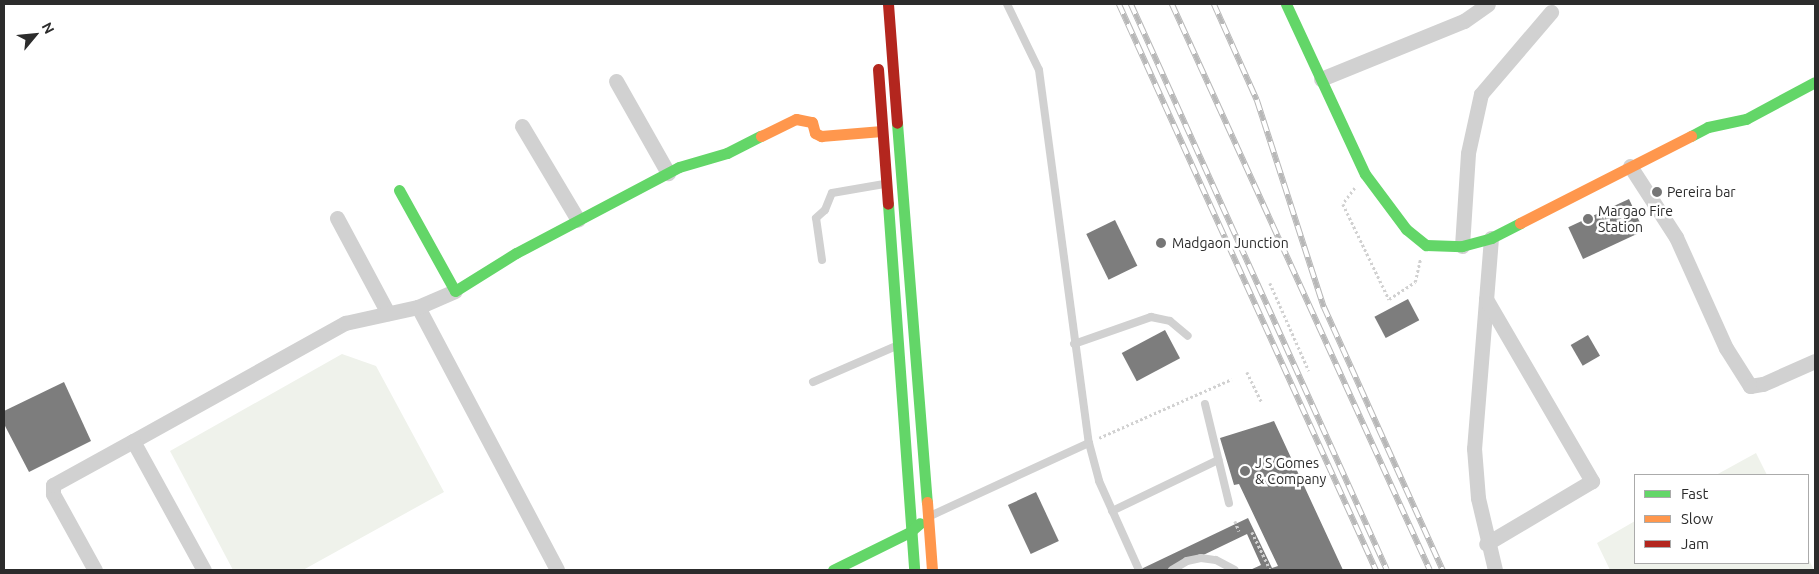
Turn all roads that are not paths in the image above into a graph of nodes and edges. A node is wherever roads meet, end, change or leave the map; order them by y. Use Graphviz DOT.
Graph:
graph roads {
  1 [pos="888,4"];
  2 [pos="1007,4"];
  3 [pos="1286,4"];
  4 [pos="1488,4"];
  5 [pos="1551,12"];
  6 [pos="877,53"];
  7 [pos="1321,79"];
  8 [pos="616,80"];
  9 [pos="1815,82"];
  10 [pos="522,126"];
  11 [pos="882,131"];
  12 [pos="1630,166"];
  13 [pos="668,173"];
  14 [pos="886,184"];
  15 [pos="399,190"];
  16 [pos="337,218"];
  17 [pos="578,220"];
  18 [pos="1491,238"];
  19 [pos="1462,246"];
  20 [pos="822,260"];
  21 [pos="455,291"];
  22 [pos="1486,299"];
  23 [pos="418,307"];
  24 [pos="388,313"];
  25 [pos="1188,336"];
  26 [pos="1074,344"];
  27 [pos="898,345"];
  28 [pos="1815,362"];
  29 [pos="812,382"];
  30 [pos="1205,404"];
  31 [pos="133,441"];
  32 [pos="1089,443"];
  33 [pos="922,451"];
  34 [pos="905,454"];
  35 [pos="1218,460"];
  36 [pos="1229,503"];
  37 [pos="1112,511"];
  38 [pos="926,518"];
  39 [pos="910,532"];
  40 [pos="1486,544"];
  41 [pos="94,570"];
  42 [pos="204,570"];
  43 [pos="557,570"];
  44 [pos="833,570"];
  45 [pos="914,570"];
  46 [pos="932,570"];
  47 [pos="1138,570"];
  48 [pos="1172,570"];
  49 [pos="1235,570"];
  50 [pos="1495,570"];
  1 -- 33 [label="street"];
  2 -- 26 [label="lane"];
  3 -- 7 [label="street"];
  4 -- 7 [label="street"];
  5 -- 19 [label="street"];
  6 -- 11 [label="street"];
  7 -- 19 [label="street"];
  8 -- 13 [label="street"];
  9 -- 12 [label="street"];
  10 -- 17 [label="street"];
  11 -- 13 [label="street"];
  11 -- 14 [label="street"];
  12 -- 18 [label="street"];
  12 -- 28 [label="street"];
  13 -- 17 [label="street"];
  14 -- 20 [label="lane"];
  14 -- 27 [label="street"];
  15 -- 21 [label="street"];
  16 -- 24 [label="street"];
  17 -- 21 [label="street"];
  18 -- 19 [label="street"];
  18 -- 22 [label="street"];
  21 -- 23 [label="street"];
  22 -- 40 [label="street"];
  22 -- 40 [label="street"];
  23 -- 24 [label="street"];
  23 -- 43 [label="street"];
  24 -- 31 [label="street"];
  25 -- 26 [label="lane"];
  26 -- 32 [label="lane"];
  27 -- 29 [label="lane"];
  27 -- 34 [label="street"];
  30 -- 35 [label="lane"];
  31 -- 41 [label="street"];
  31 -- 42 [label="street"];
  32 -- 37 [label="lane"];
  32 -- 38 [label="lane"];
  33 -- 34 [label="street"];
  33 -- 38 [label="street"];
  34 -- 39 [label="street"];
  35 -- 36 [label="lane"];
  35 -- 37 [label="lane"];
  37 -- 47 [label="lane"];
  38 -- 39 [label="street"];
  38 -- 46 [label="street"];
  39 -- 44 [label="street"];
  39 -- 45 [label="street"];
  40 -- 50 [label="street"];
  48 -- 49 [label="lane"];
}
